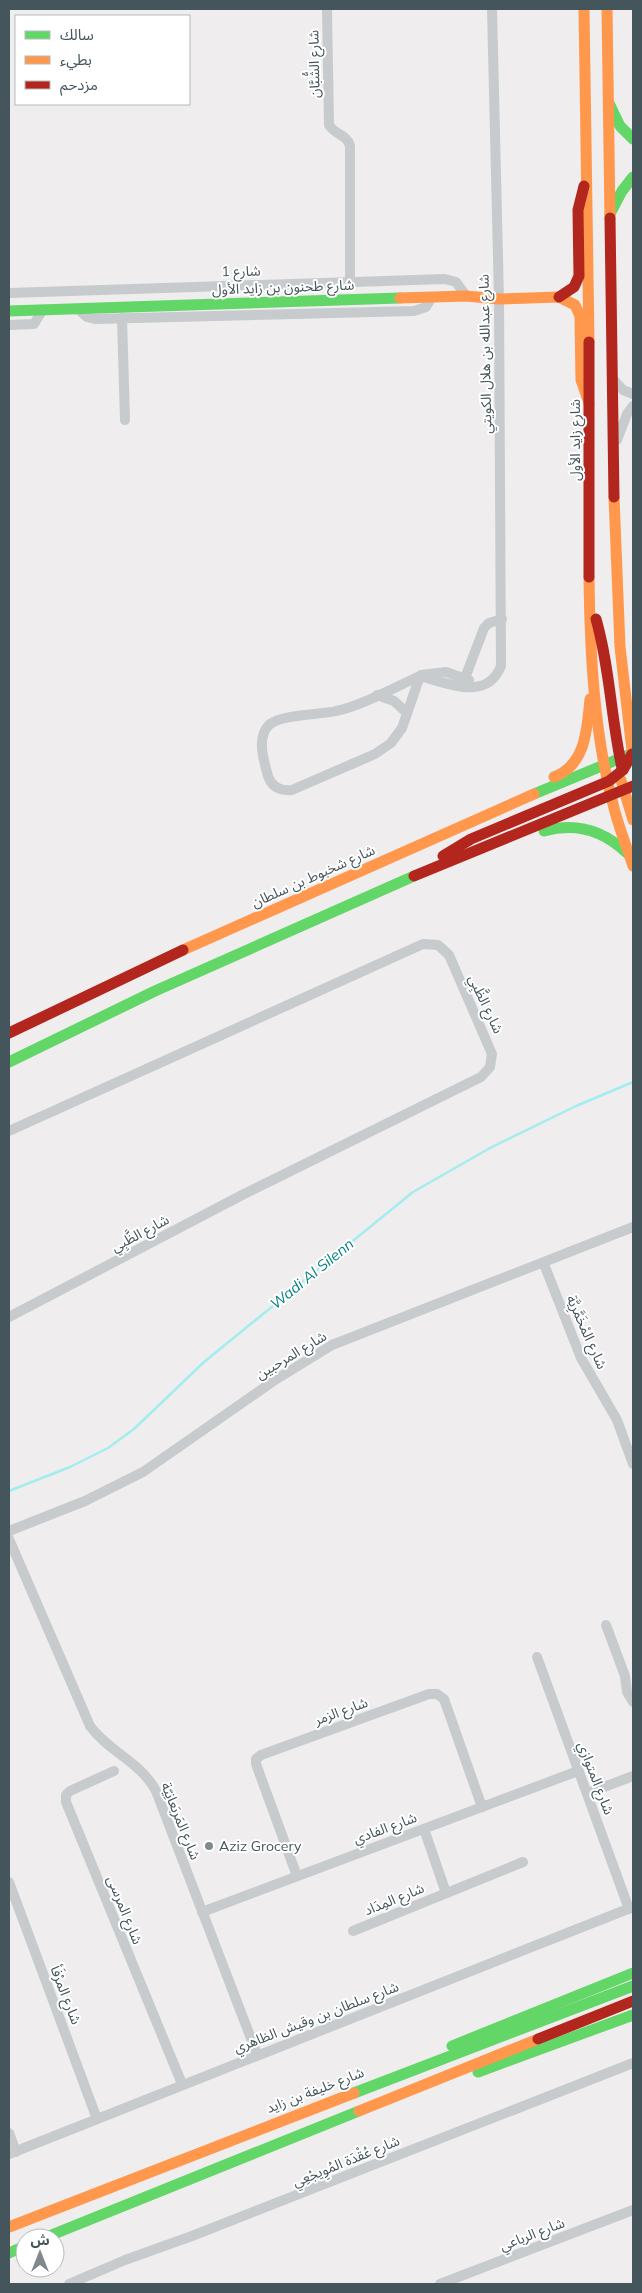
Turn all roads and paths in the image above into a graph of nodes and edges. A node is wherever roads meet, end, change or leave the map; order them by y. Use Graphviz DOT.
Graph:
graph roads {
  1 [pos="327,9"];
  2 [pos="492,9"];
  3 [pos="607,9"];
  4 [pos="584,10"];
  5 [pos="608,102"];
  6 [pos="633,139"];
  7 [pos="633,177"];
  8 [pos="587,180"];
  9 [pos="610,215"];
  10 [pos="350,282"];
  11 [pos="9,293"];
  12 [pos="466,296"];
  13 [pos="432,297"];
  14 [pos="559,297"];
  15 [pos="499,299"];
  16 [pos="78,309"];
  17 [pos="42,310"];
  18 [pos="9,311"];
  19 [pos="122,318"];
  20 [pos="9,326"];
  21 [pos="612,378"];
  22 [pos="633,394"];
  23 [pos="590,406"];
  24 [pos="633,406"];
  25 [pos="125,420"];
  26 [pos="613,455"];
  27 [pos="591,608"];
  28 [pos="502,619"];
  29 [pos="594,670"];
  30 [pos="420,676"];
  31 [pos="465,678"];
  32 [pos="478,687"];
  33 [pos="624,688"];
  34 [pos="377,694"];
  35 [pos="633,708"];
  36 [pos="407,714"];
  37 [pos="633,755"];
  38 [pos="606,766"];
  39 [pos="624,776"];
  40 [pos="612,795"];
  41 [pos="509,805"];
  42 [pos="633,820"];
  43 [pos="628,853"];
  44 [pos="633,866"];
  45 [pos="424,871"];
  46 [pos="9,1034"];
  47 [pos="9,1062"];
  48 [pos="9,1132"];
  49 [pos="633,1228"];
  50 [pos="544,1264"];
  51 [pos="9,1317"];
  52 [pos="633,1464"];
  53 [pos="9,1531"];
  54 [pos="9,1539"];
  55 [pos="606,1625"];
  56 [pos="537,1657"];
  57 [pos="625,1676"];
  58 [pos="633,1688"];
  59 [pos="633,1702"];
  60 [pos="114,1771"];
  61 [pos="578,1771"];
  62 [pos="633,1776"];
  63 [pos="588,1793"];
  64 [pos="482,1807"];
  65 [pos="424,1829"];
  66 [pos="523,1862"];
  67 [pos="297,1876"];
  68 [pos="9,1882"];
  69 [pos="446,1893"];
  70 [pos="631,1908"];
  71 [pos="202,1912"];
  72 [pos="353,1931"];
  73 [pos="633,1973"];
  74 [pos="633,1986"];
  75 [pos="633,2001"];
  76 [pos="633,2015"];
  77 [pos="257,2054"];
  78 [pos="633,2063"];
  79 [pos="376,2083"];
  80 [pos="182,2084"];
  81 [pos="384,2102"];
  82 [pos="97,2118"];
  83 [pos="9,2133"];
  84 [pos="12,2153"];
  85 [pos="633,2210"];
  86 [pos="9,2227"];
  87 [pos="65,2230"];
  88 [pos="452,2282"];
  89 [pos="70,2284"];
  90 [pos="440,2284"];
  1 -- 10 [label="street, شارع الشُّبَّان"];
  2 -- 15 [label="street, شارع عبدالله بن هلال الكويتي"];
  3 -- 5 [label="main road"];
  4 -- 8 [label="main road, شارع زايد الأول"];
  5 -- 6 [label="main road"];
  5 -- 9 [label="main road"];
  7 -- 9 [label="main road"];
  8 -- 14 [label="main road"];
  8 -- 23 [label="main road, شارع زايد الأول"];
  9 -- 21 [label="main road"];
  10 -- 11 [label="street, شارع 1"];
  10 -- 12 [label="street, شارع 1"];
  12 -- 13 [label="main road, شارع طحنون بن زايد الأول"];
  12 -- 15 [label="main road, شارع طحنون بن زايد الأول"];
  13 -- 16 [label="main road, شارع طحنون بن زايد الأول"];
  13 -- 19 [label="street"];
  14 -- 15 [label="main road, شارع طحنون بن زايد الأول"];
  14 -- 23 [label="main road"];
  15 -- 28 [label="street, شارع عبدالله بن هلال الكويتي"];
  16 -- 17 [label="main road, شارع طحنون بن زايد الأول"];
  16 -- 19 [label="street"];
  17 -- 18 [label="main road, شارع طحنون بن زايد الأول"];
  17 -- 20 [label="street"];
  19 -- 25 [label="street"];
  21 -- 22 [label="street"];
  21 -- 26 [label="main road"];
  23 -- 27 [label="main road, شارع زايد الأول"];
  24 -- 26 [label="street"];
  26 -- 33 [label="main road"];
  27 -- 29 [label="main road, شارع زايد الأول"];
  27 -- 39 [label="main road"];
  28 -- 31 [label="street"];
  28 -- 32 [label="street, شارع عبدالله بن هلال الكويتي"];
  29 -- 38 [label="main road, شارع زايد الأول"];
  29 -- 41 [label="main road"];
  30 -- 31 [label="street"];
  30 -- 32 [label="street"];
  30 -- 34 [label="street"];
  30 -- 36 [label="street"];
  31 -- 32 [label="street"];
  33 -- 35 [label="main road"];
  33 -- 37 [label="main road"];
  34 -- 36 [label="street"];
  34 -- 36 [label="street"];
  37 -- 39 [label="main road"];
  38 -- 39 [label="main road, شارع شخبوط بن سلطان"];
  38 -- 41 [label="main road, شارع شخبوط بن سلطان"];
  39 -- 40 [label="main road"];
  39 -- 42 [label="main road"];
  39 -- 45 [label="main road"];
  40 -- 43 [label="main road"];
  40 -- 45 [label="main road"];
  41 -- 46 [label="main road, شارع شخبوط بن سلطان"];
  43 -- 44 [label="main road"];
  43 -- 45 [label="main road"];
  45 -- 47 [label="main road"];
  48 -- 51 [label="street, شارع الظَّبِي"];
  49 -- 50 [label="street, شارع المرحبين"];
  50 -- 52 [label="street, شارع المْخَمَّرِيَّة"];
  50 -- 53 [label="street, شارع المرحبين"];
  54 -- 71 [label="street, شارع المَربَعانِيّة"];
  55 -- 57 [label="street"];
  56 -- 61 [label="street, شارع المتوازي"];
  57 -- 58 [label="street"];
  57 -- 59 [label="street"];
  60 -- 80 [label="street, شارع المرسى"];
  61 -- 63 [label="street, شارع المتوازي"];
  61 -- 64 [label="street, شارع الفادي"];
  62 -- 63 [label="street"];
  63 -- 70 [label="street, شارع المتوازي"];
  64 -- 65 [label="street, شارع الفادي"];
  64 -- 67 [label="street, شارع الزمر"];
  65 -- 67 [label="street, شارع الفادي"];
  65 -- 69 [label="street, شارع المِدَاد"];
  66 -- 69 [label="street, شارع المِدَاد"];
  67 -- 71 [label="street, شارع الفادي"];
  68 -- 82 [label="street, شارع المرْفَأ"];
  69 -- 72 [label="street, شارع المِدَاد"];
  70 -- 77 [label="street, شارع سلطان بن وقيش الظاهري"];
  71 -- 77 [label="street, شارع المَربَعانِيّة"];
  73 -- 79 [label="main road"];
  74 -- 79 [label="main road, شارع خليفة بن زايد"];
  75 -- 81 [label="main road"];
  76 -- 81 [label="main road"];
  77 -- 80 [label="street, شارع سلطان بن وقيش الظاهري"];
  78 -- 89 [label="street, شارع عُقْدَة المُوِيجْعِي"];
  79 -- 86 [label="main road, شارع خليفة بن زايد"];
  80 -- 82 [label="street, شارع سلطان بن وقيش الظاهري"];
  81 -- 87 [label="main road"];
  82 -- 84 [label="street, شارع سلطان بن وقيش الظاهري"];
  83 -- 84 [label="street"];
  85 -- 88 [label="street, شارع الرباعي"];
  88 -- 90 [label="street, شارع الرباعي"];
}
